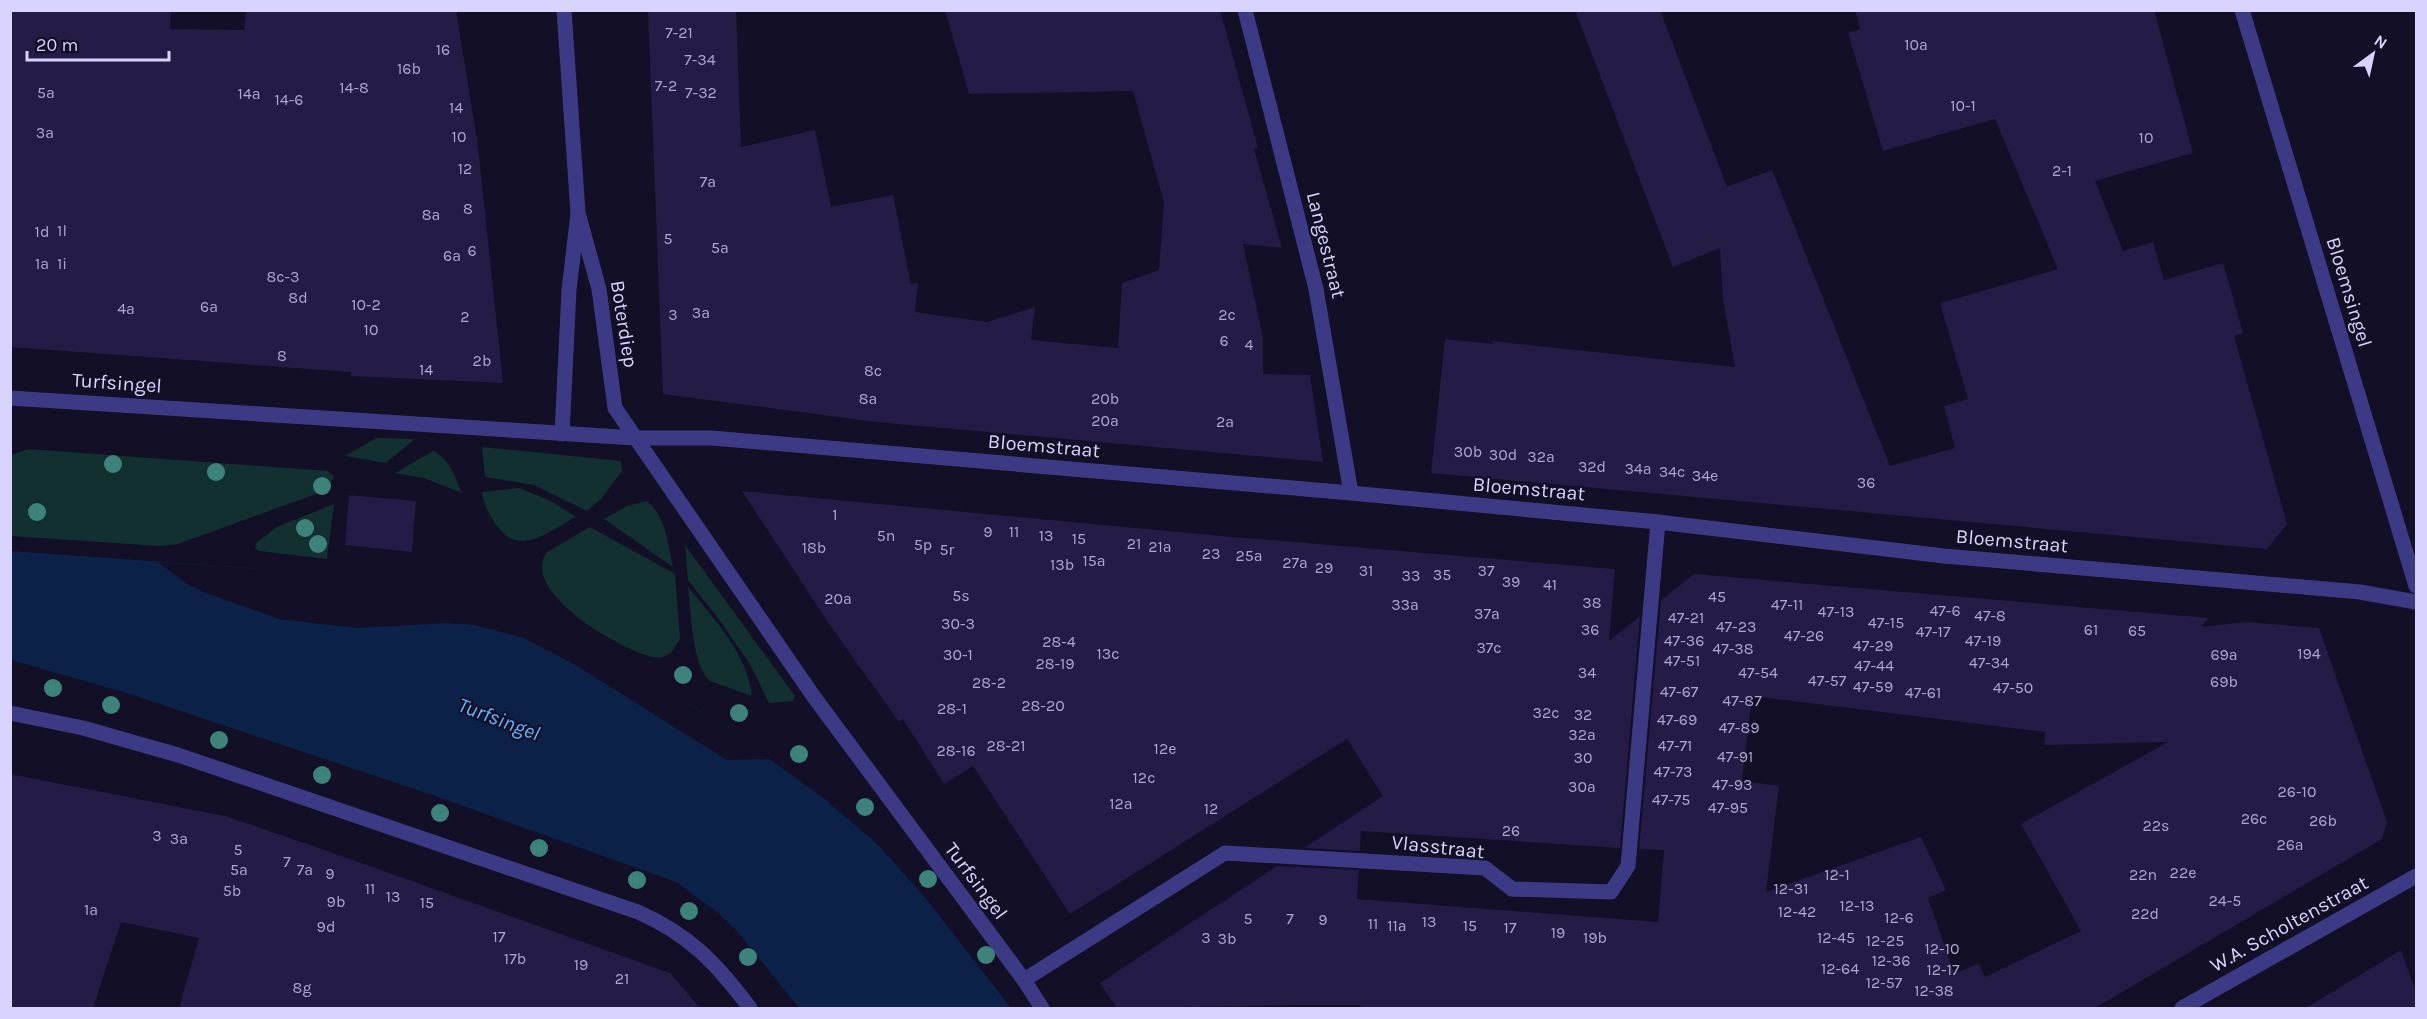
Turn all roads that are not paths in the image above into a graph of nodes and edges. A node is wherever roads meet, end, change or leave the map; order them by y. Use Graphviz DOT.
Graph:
graph roads {
  1 [pos="564,10"];
  2 [pos="1245,10"];
  3 [pos="2242,10"];
  4 [pos="578,213"];
  5 [pos="10,398"];
  6 [pos="562,434"];
  7 [pos="635,438"];
  8 [pos="1351,493"];
  9 [pos="1658,522"];
  10 [pos="2416,586"];
  11 [pos="2416,602"];
  12 [pos="10,713"];
  13 [pos="2416,876"];
  14 [pos="1024,980"];
  15 [pos="750,1008"];
  16 [pos="1042,1008"];
  17 [pos="2182,1008"];
  1 -- 4 [label="street, Boterdiep"];
  2 -- 8 [label="street, Langestraat"];
  3 -- 10 [label="street, Bloemsingel"];
  4 -- 6 [label="street, Boterdiep"];
  4 -- 7 [label="street, Boterdiep"];
  5 -- 6 [label="street, Turfsingel"];
  6 -- 7 [label="street, Turfsingel"];
  7 -- 8 [label="street, Bloemstraat"];
  7 -- 14 [label="street, Turfsingel"];
  8 -- 9 [label="street, Bloemstraat"];
  9 -- 11 [label="street, Bloemstraat"];
  9 -- 14 [label="street, Vlasstraat"];
  12 -- 15 [label="street"];
  13 -- 17 [label="street, W.A. Scholtenstraat"];
  14 -- 16 [label="street, Turfsingel"];
}
